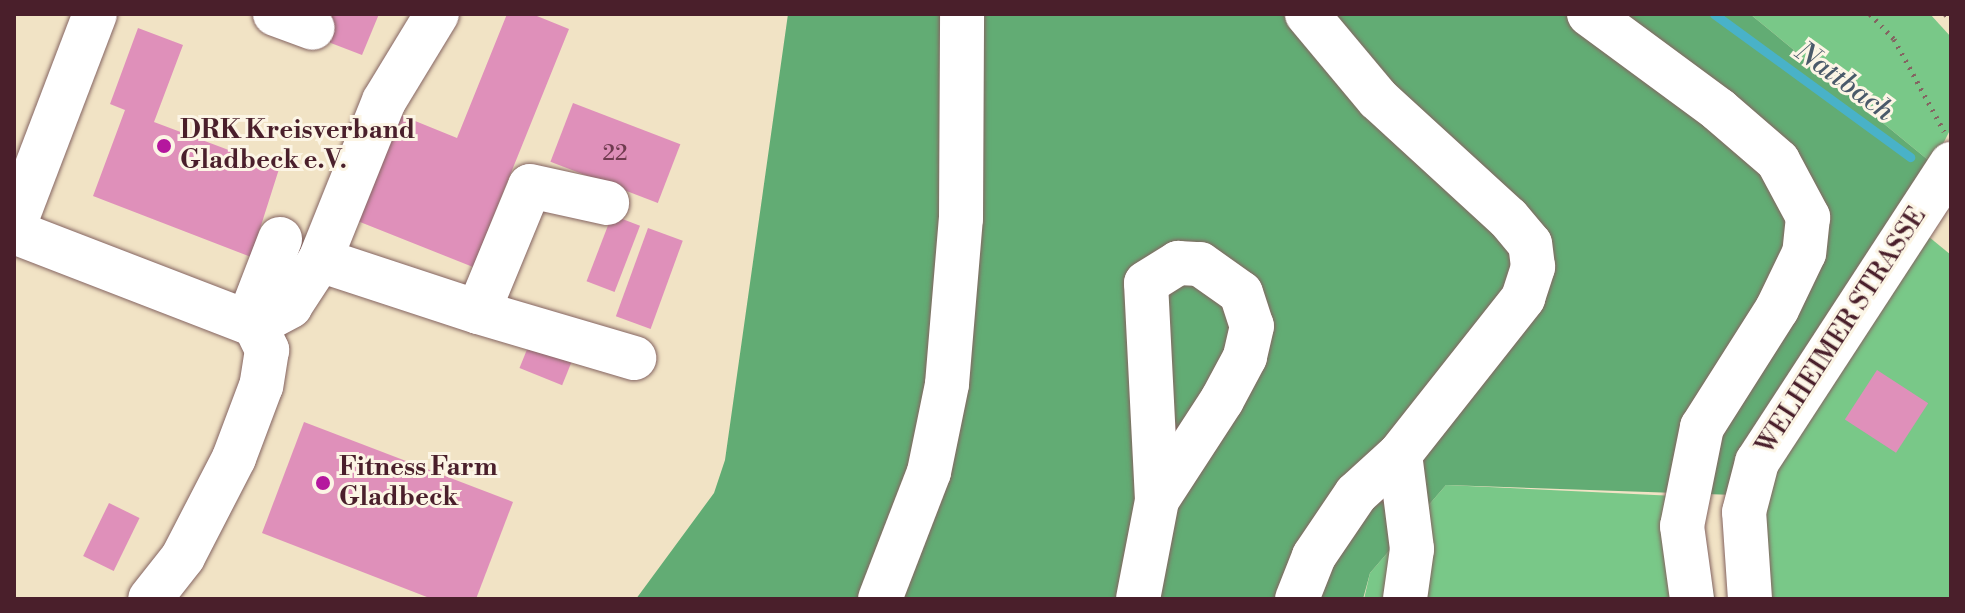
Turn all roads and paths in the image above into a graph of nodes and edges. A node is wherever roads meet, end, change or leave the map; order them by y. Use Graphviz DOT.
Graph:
graph roads {
  1 [pos="95,14"];
  2 [pos="437,14"];
  3 [pos="962,14"];
  4 [pos="1307,14"];
  5 [pos="1589,14"];
  6 [pos="1870,14"];
  7 [pos="1945,14"];
  8 [pos="1951,19"];
  9 [pos="1951,140"];
  10 [pos="1940,180"];
  11 [pos="607,203"];
  12 [pos="14,229"];
  13 [pos="280,239"];
  14 [pos="320,260"];
  15 [pos="478,312"];
  16 [pos="252,324"];
  17 [pos="634,358"];
  18 [pos="1400,454"];
  19 [pos="1157,500"];
  20 [pos="150,599"];
  21 [pos="880,599"];
  22 [pos="1138,599"];
  23 [pos="1297,599"];
  24 [pos="1405,599"];
  25 [pos="1692,599"];
  26 [pos="1750,599"];
  1 -- 12 [label="street"];
  2 -- 14 [label="street"];
  3 -- 21 [label="street"];
  4 -- 18 [label="street"];
  5 -- 25 [label="street"];
  6 -- 9 [label="path"];
  7 -- 8 [label="path"];
  10 -- 26 [label="street, WELHEIMER STRASSE"];
  11 -- 15 [label="street"];
  12 -- 16 [label="street"];
  13 -- 16 [label="street"];
  14 -- 15 [label="street"];
  14 -- 16 [label="street"];
  15 -- 17 [label="street"];
  16 -- 20 [label="street"];
  18 -- 23 [label="street"];
  18 -- 24 [label="street"];
  19 -- 19 [label="street"];
  19 -- 22 [label="street"];
}
